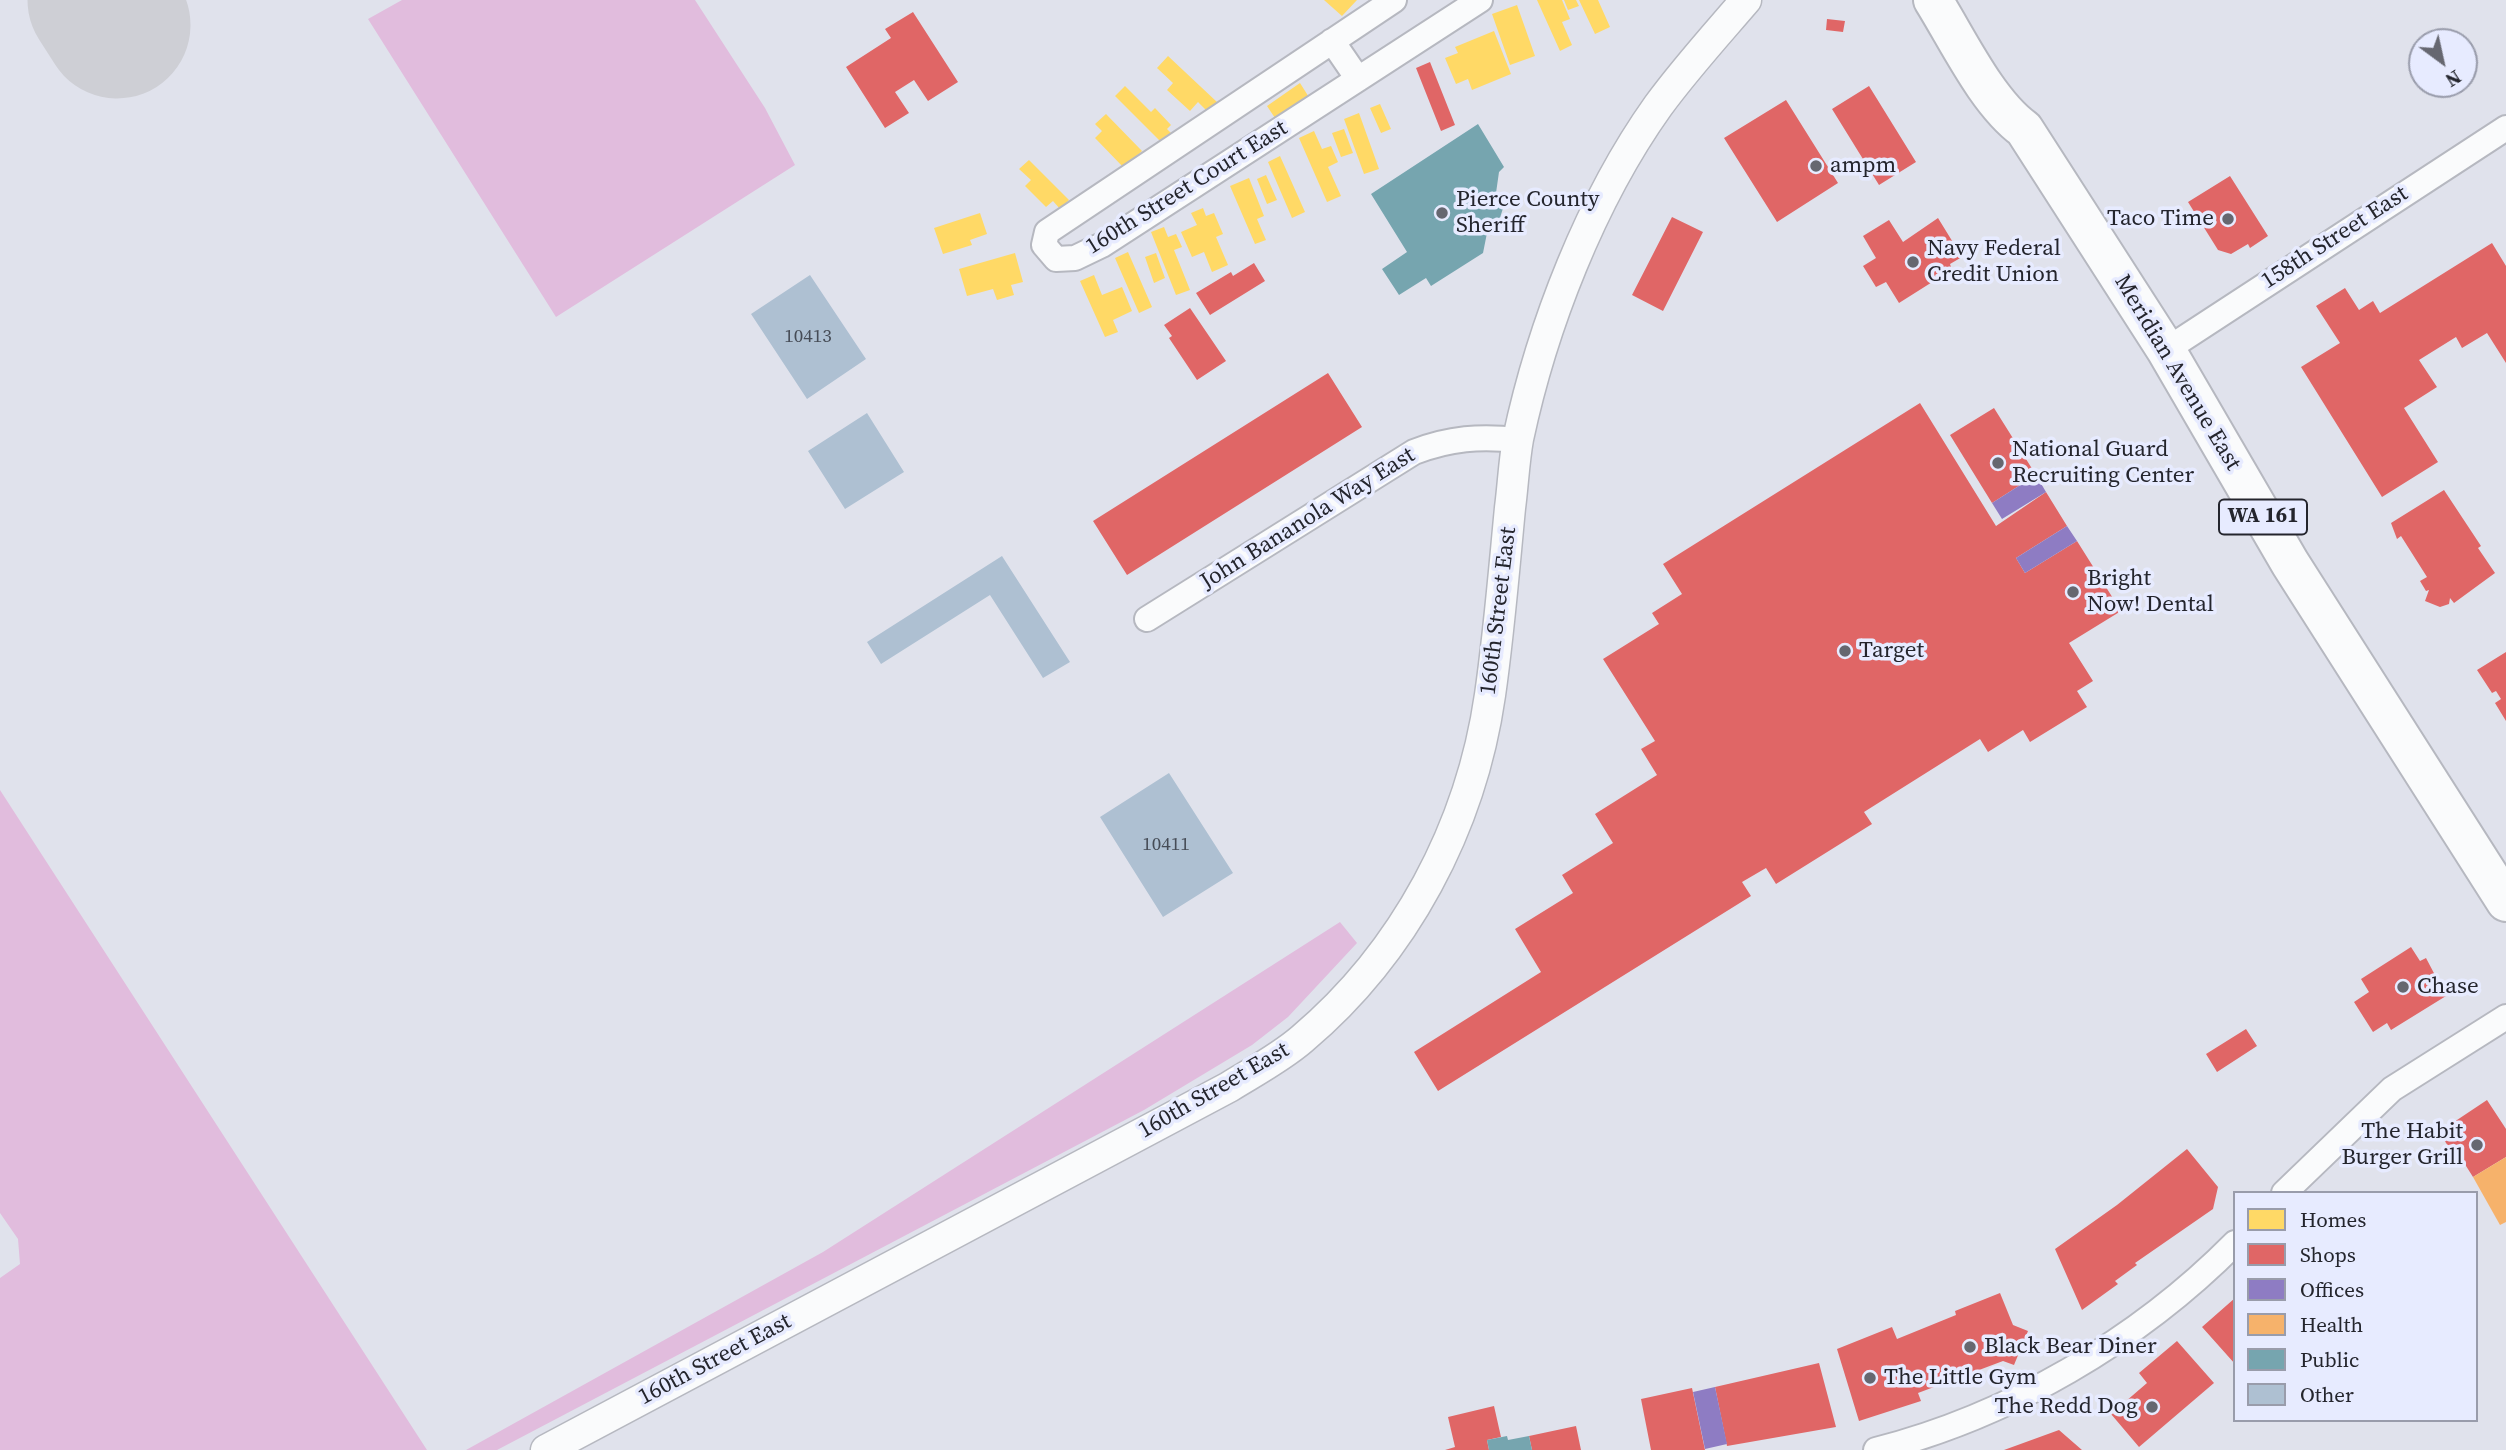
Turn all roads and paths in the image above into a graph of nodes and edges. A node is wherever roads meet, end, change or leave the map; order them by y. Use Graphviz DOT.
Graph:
graph roads {
  1 [pos="1394,0"];
  2 [pos="1480,0"];
  3 [pos="1746,0"];
  4 [pos="1934,0"];
  5 [pos="1959,0"];
  6 [pos="1332,41"];
  7 [pos="1358,79"];
  8 [pos="2506,128"];
  9 [pos="2024,129"];
  10 [pos="2166,350"];
  11 [pos="1518,440"];
  12 [pos="1147,619"];
  13 [pos="2506,902"];
  14 [pos="2506,1017"];
  15 [pos="2286,1191"];
  16 [pos="2233,1245"];
  17 [pos="546,1450"];
  18 [pos="1876,1450"];
  1 -- 6 [label="street, 160th Street Court East"];
  2 -- 7 [label="street, 160th Street Court East"];
  3 -- 11 [label="street, 160th Street East"];
  4 -- 9 [label="main road, Meridian Avenue East / WA 161"];
  5 -- 9 [label="main road, Meridian Avenue East / WA 161"];
  6 -- 7 [label="street"];
  6 -- 7 [label="street, 160th Street Court East"];
  8 -- 10 [label="street, 158th Street East"];
  9 -- 10 [label="main road, Meridian Avenue East / WA 161"];
  10 -- 13 [label="main road, Meridian Avenue East / WA 161"];
  11 -- 12 [label="street, John Bananola Way East"];
  11 -- 17 [label="street, 160th Street East"];
  14 -- 15 [label="street"];
  16 -- 18 [label="street"];
}
